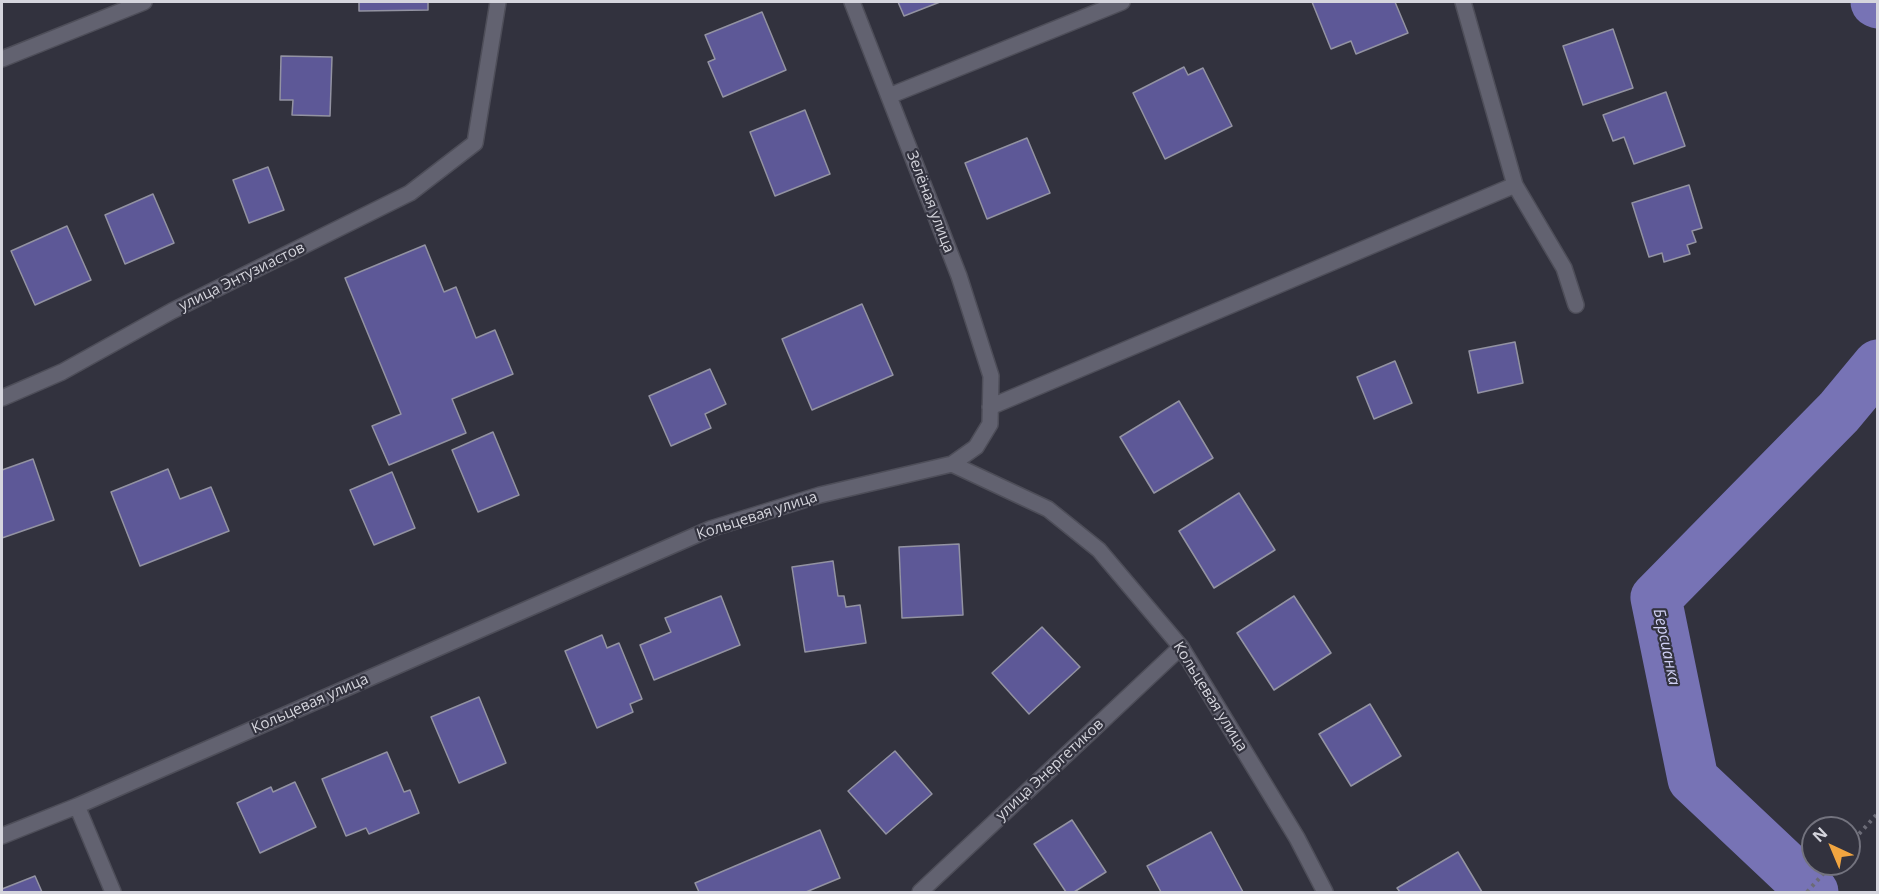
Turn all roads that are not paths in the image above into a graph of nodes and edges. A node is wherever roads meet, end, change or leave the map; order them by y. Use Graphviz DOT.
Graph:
graph roads {
  1 [pos="144,2"];
  2 [pos="498,2"];
  3 [pos="852,2"];
  4 [pos="1122,2"];
  5 [pos="1463,2"];
  6 [pos="2,59"];
  7 [pos="889,96"];
  8 [pos="1515,185"];
  9 [pos="1576,305"];
  10 [pos="2,398"];
  11 [pos="990,407"];
  12 [pos="952,464"];
  13 [pos="1181,647"];
  14 [pos="77,806"];
  15 [pos="2,836"];
  16 [pos="113,892"];
  17 [pos="920,892"];
  18 [pos="1325,892"];
  1 -- 6 [label="street"];
  2 -- 10 [label="street, улица Энтузиастов"];
  3 -- 7 [label="street, Зелёная улица"];
  4 -- 7 [label="street"];
  5 -- 8 [label="street"];
  7 -- 11 [label="street, Зелёная улица"];
  8 -- 9 [label="street"];
  8 -- 11 [label="street"];
  11 -- 12 [label="street, Зелёная улица"];
  12 -- 13 [label="street, Кольцевая улица"];
  12 -- 14 [label="street, Кольцевая улица"];
  13 -- 17 [label="street, улица Энергетиков"];
  13 -- 18 [label="street, Кольцевая улица"];
  14 -- 15 [label="street, Кольцевая улица"];
  14 -- 16 [label="street"];
}
